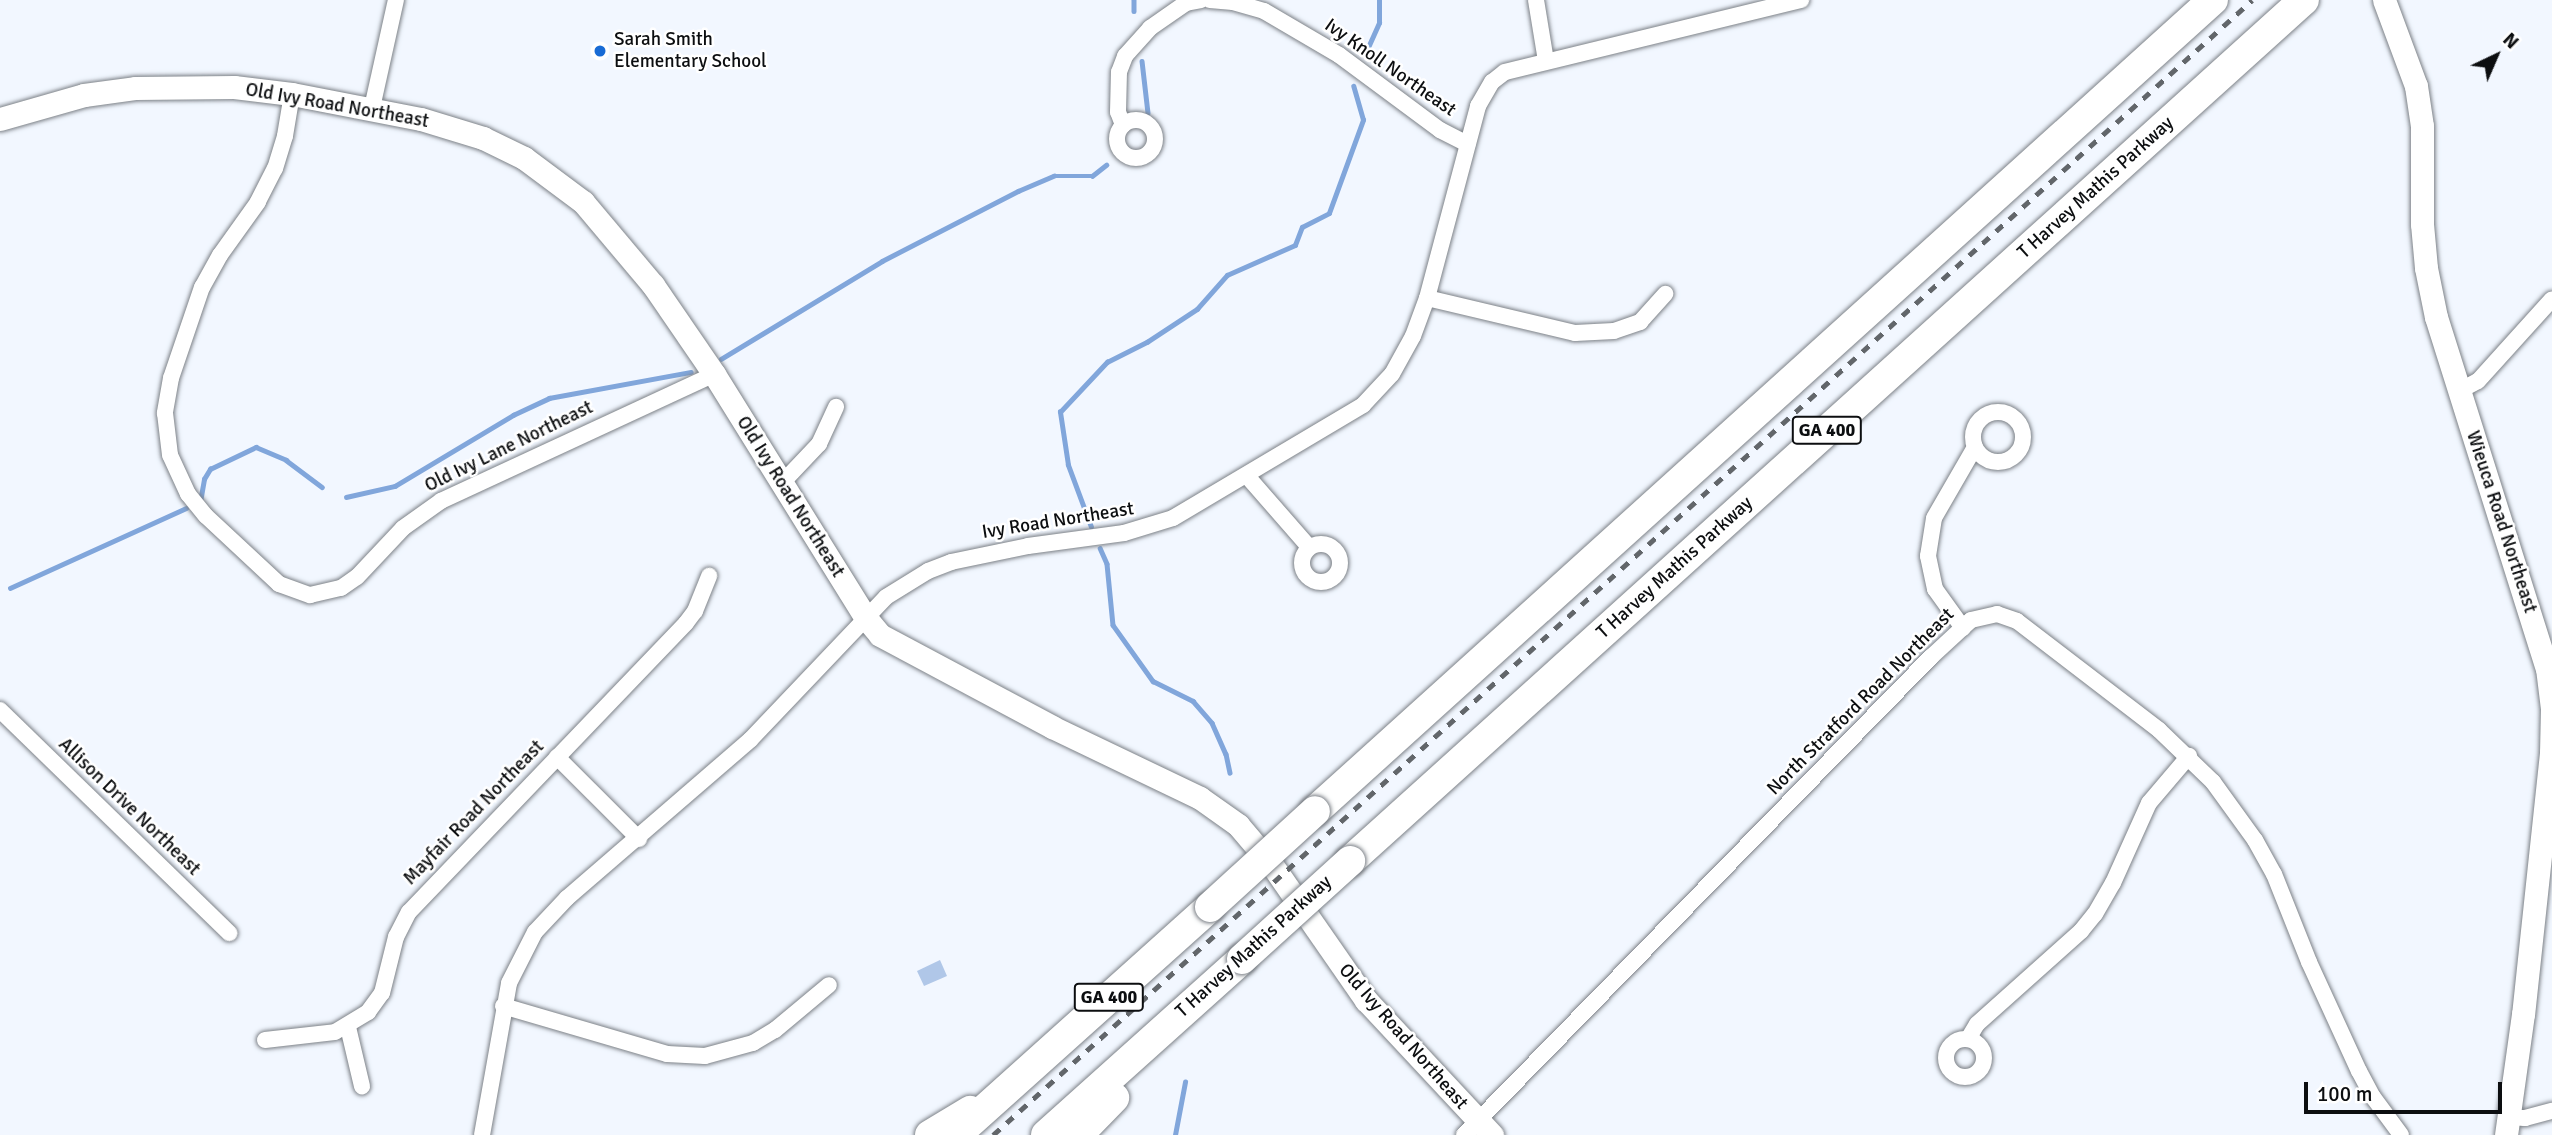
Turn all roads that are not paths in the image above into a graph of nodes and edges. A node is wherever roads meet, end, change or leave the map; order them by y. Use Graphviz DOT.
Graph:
graph roads {
  1 [pos="396,0"];
  2 [pos="1200,0"];
  3 [pos="1210,0"];
  4 [pos="1535,0"];
  5 [pos="1801,0"];
  6 [pos="2213,0"];
  7 [pos="2304,0"];
  8 [pos="2388,9"];
  9 [pos="1546,61"];
  10 [pos="292,94"];
  11 [pos="372,108"];
  12 [pos="0,119"];
  13 [pos="1123,125"];
  14 [pos="1468,144"];
  15 [pos="1665,294"];
  16 [pos="1427,298"];
  17 [pos="2552,299"];
  18 [pos="714,374"];
  19 [pos="2459,391"];
  20 [pos="836,407"];
  21 [pos="1975,447"];
  22 [pos="1247,476"];
  23 [pos="782,483"];
  24 [pos="1309,547"];
  25 [pos="709,576"];
  26 [pos="865,617"];
  27 [pos="1962,628"];
  28 [pos="2549,667"];
  29 [pos="0,710"];
  30 [pos="2189,756"];
  31 [pos="556,757"];
  32 [pos="639,839"];
  33 [pos="229,933"];
  34 [pos="1242,959"];
  35 [pos="829,985"];
  36 [pos="503,1006"];
  37 [pos="348,1027"];
  38 [pos="1968,1039"];
  39 [pos="265,1040"];
  40 [pos="362,1086"];
  41 [pos="1009,1087"];
  42 [pos="2552,1111"];
  43 [pos="2507,1126"];
  44 [pos="1478,1130"];
  45 [pos="482,1135"];
  46 [pos="930,1135"];
  47 [pos="956,1135"];
  48 [pos="1046,1135"];
  49 [pos="1078,1135"];
  50 [pos="2401,1135"];
  1 -- 11 [label="street"];
  2 -- 13 [label="street"];
  3 -- 14 [label="street, Ivy Knoll Northeast"];
  4 -- 9 [label="street"];
  5 -- 9 [label="street, Ivy Road Northeast"];
  6 -- 41 [label="highway, GA 400, bridge"];
  7 -- 34 [label="highway, T Harvey Mathis Parkway / GA 400, bridge"];
  8 -- 19 [label="street, Wieuca Road Northeast"];
  9 -- 14 [label="street, Ivy Road Northeast"];
  10 -- 11 [label="street, Old Ivy Road Northeast"];
  10 -- 12 [label="street, Old Ivy Road Northeast"];
  10 -- 18 [label="street, Old Ivy Lane Northeast"];
  11 -- 18 [label="street, Old Ivy Road Northeast"];
  14 -- 16 [label="street, Ivy Road Northeast"];
  15 -- 16 [label="street"];
  16 -- 22 [label="street, Ivy Road Northeast"];
  17 -- 19 [label="street"];
  18 -- 23 [label="street, Old Ivy Road Northeast"];
  19 -- 28 [label="street, Wieuca Road Northeast"];
  20 -- 23 [label="street"];
  21 -- 27 [label="street"];
  22 -- 24 [label="street"];
  22 -- 26 [label="street, Ivy Road Northeast"];
  23 -- 26 [label="street, Old Ivy Road Northeast"];
  25 -- 31 [label="street, Mayfair Road Northeast"];
  26 -- 32 [label="street, Ivy Road Northeast"];
  26 -- 44 [label="street, Old Ivy Road Northeast"];
  27 -- 30 [label="street, North Stratford Road Northeast"];
  27 -- 44 [label="street, North Stratford Road Northeast"];
  28 -- 43 [label="street, Wieuca Road Northeast"];
  29 -- 33 [label="street, Allison Drive Northeast"];
  30 -- 38 [label="street"];
  30 -- 50 [label="street, North Stratford Road Northeast"];
  31 -- 32 [label="street"];
  31 -- 37 [label="street, Mayfair Road Northeast"];
  32 -- 36 [label="street, Ivy Road Northeast"];
  34 -- 48 [label="highway, T Harvey Mathis Parkway / GA 400"];
  34 -- 49 [label="highway"];
  35 -- 36 [label="street"];
  36 -- 45 [label="street, Ivy Road Northeast"];
  37 -- 39 [label="street, Mayfair Road Northeast"];
  37 -- 40 [label="street"];
  41 -- 46 [label="highway"];
  41 -- 47 [label="highway, GA 400"];
  42 -- 43 [label="street"];
}
